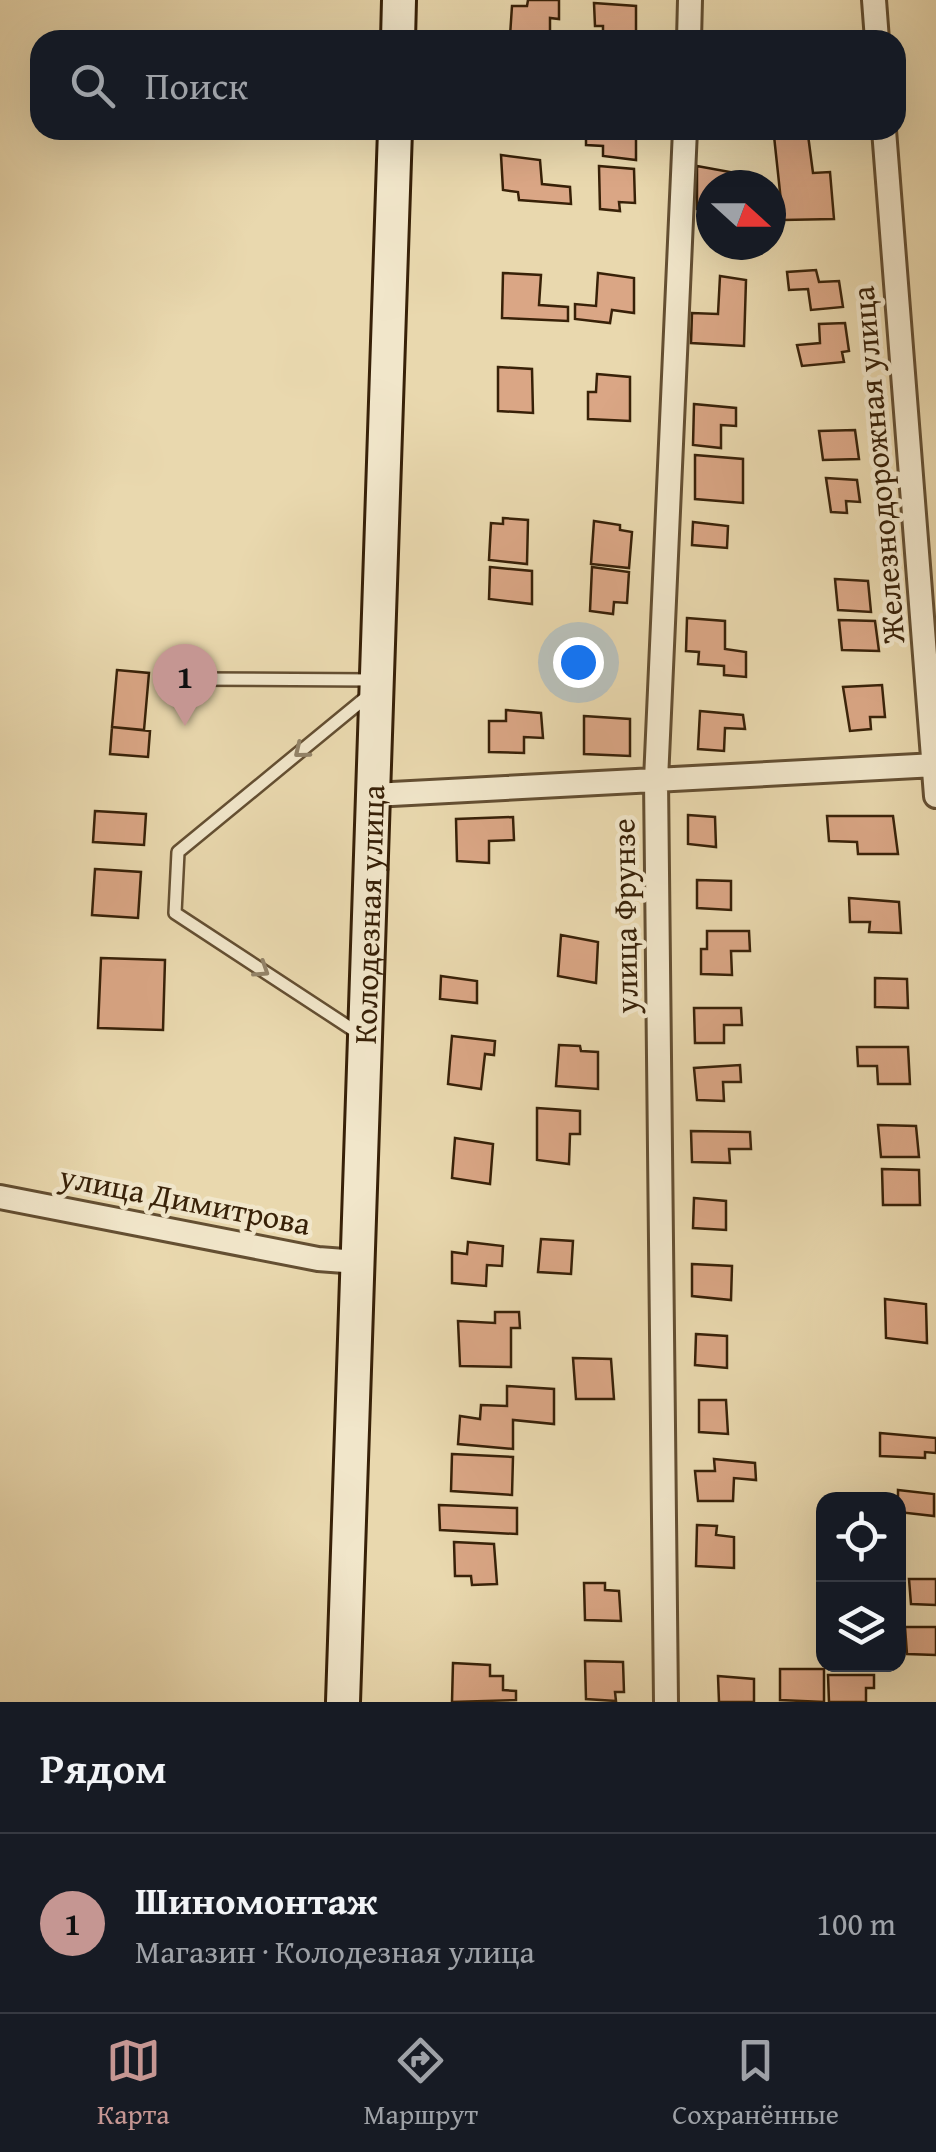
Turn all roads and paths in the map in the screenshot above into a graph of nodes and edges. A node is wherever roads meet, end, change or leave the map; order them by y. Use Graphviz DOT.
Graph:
graph roads {
  1 [pos="399,0"];
  2 [pos="690,0"];
  3 [pos="874,0"];
  4 [pos="398,30"];
  5 [pos="688,30"];
  6 [pos="876,30"];
  7 [pos="395,140"];
  8 [pos="684,140"];
  9 [pos="885,140"];
  10 [pos="191,680"];
  11 [pos="377,684"];
  12 [pos="935,766"];
  13 [pos="656,780"];
  14 [pos="373,795"];
  15 [pos="936,796"];
  16 [pos="366,1038"];
  17 [pos="0,1198"];
  18 [pos="358,1262"];
  19 [pos="344,1702"];
  20 [pos="666,1702"];
  1 -- 4 [label="main road"];
  2 -- 5 [label="street"];
  3 -- 6 [label="street"];
  7 -- 11 [label="main road, Колодезная улица"];
  8 -- 13 [label="street, улица Фрунзе"];
  9 -- 12 [label="street, Железнодорожная улица"];
  10 -- 11 [label="lane"];
  11 -- 14 [label="main road, Колодезная улица"];
  11 -- 16 [label="lane, one-way"];
  12 -- 13 [label="street"];
  12 -- 15 [label="street, Железнодорожная улица"];
  13 -- 14 [label="street"];
  13 -- 20 [label="street, улица Фрунзе"];
  14 -- 16 [label="main road, Колодезная улица"];
  16 -- 18 [label="main road, Колодезная улица"];
  17 -- 18 [label="street, улица Димитрова"];
  18 -- 19 [label="main road, Колодезная улица"];
}
